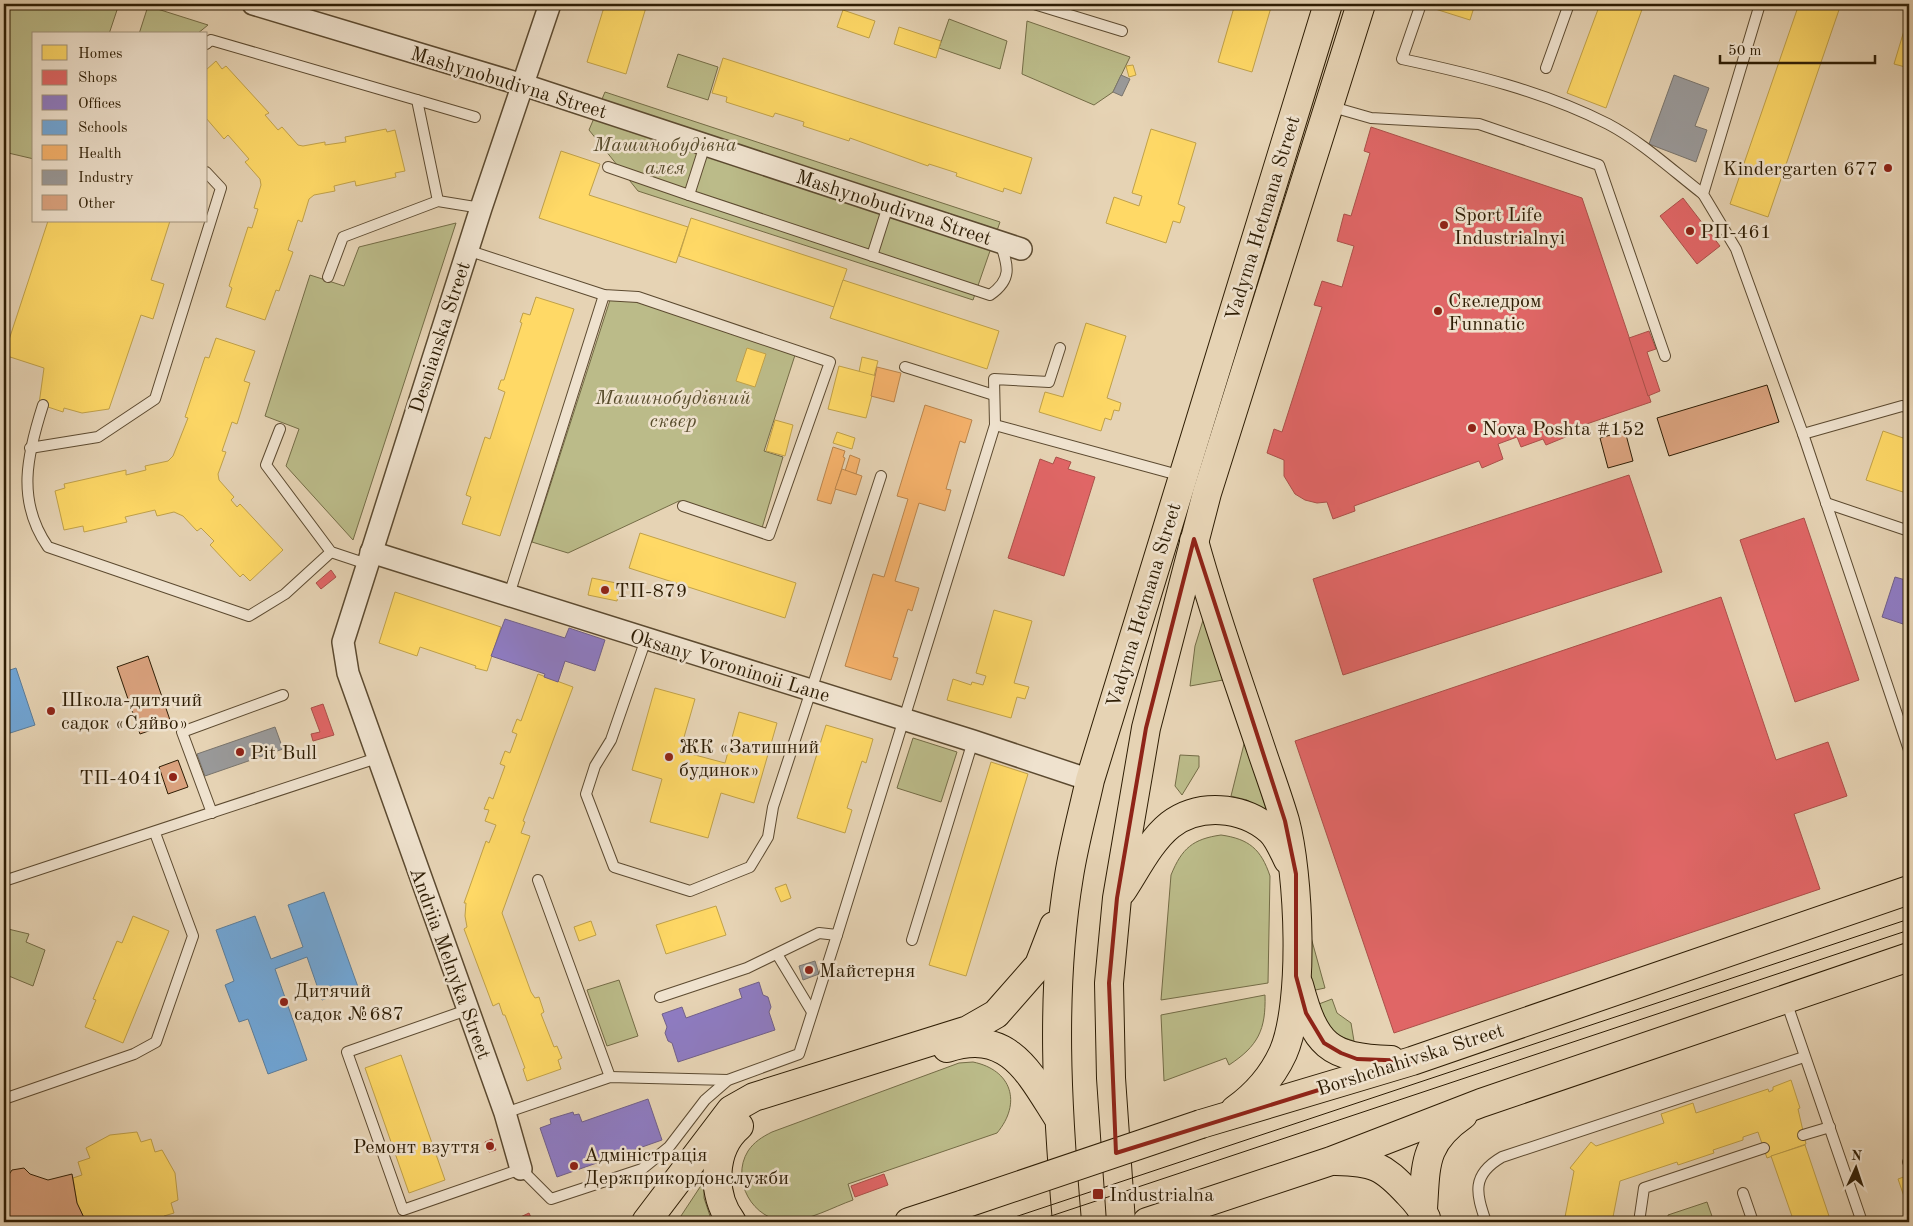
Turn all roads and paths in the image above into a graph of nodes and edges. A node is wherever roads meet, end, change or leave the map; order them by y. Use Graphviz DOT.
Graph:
graph roads {
  1 [pos="253,4"];
  2 [pos="550,4"];
  3 [pos="1034,4"];
  4 [pos="1328,4"];
  5 [pos="1361,4"];
  6 [pos="1421,4"];
  7 [pos="1569,4"];
  8 [pos="1760,4"];
  9 [pos="1122,31"];
  10 [pos="208,42"];
  11 [pos="1546,68"];
  12 [pos="522,85"];
  13 [pos="417,100"];
  14 [pos="1328,106"];
  15 [pos="475,117"];
  16 [pos="705,146"];
  17 [pos="608,167"];
  18 [pos="208,174"];
  19 [pos="1703,194"];
  20 [pos="689,195"];
  21 [pos="438,201"];
  22 [pos="888,206"];
  23 [pos="481,208"];
  24 [pos="1000,242"];
  25 [pos="1020,248"];
  26 [pos="468,250"];
  27 [pos="872,256"];
  28 [pos="328,277"];
  29 [pos="604,295"];
  30 [pos="1060,348"];
  31 [pos="1665,356"];
  32 [pos="905,367"];
  33 [pos="994,395"];
  34 [pos="43,406"];
  35 [pos="1909,408"];
  36 [pos="995,424"];
  37 [pos="280,429"];
  38 [pos="1803,434"];
  39 [pos="30,448"];
  40 [pos="881,476"];
  41 [pos="1183,476"];
  42 [pos="1826,503"];
  43 [pos="683,506"];
  44 [pos="1909,531"];
  45 [pos="1194,539"];
  46 [pos="331,552"];
  47 [pos="369,558"];
  48 [pos="509,595"];
  49 [pos="646,639"];
  50 [pos="348,674"];
  51 [pos="812,691"];
  52 [pos="282,695"];
  53 [pos="904,720"];
  54 [pos="973,741"];
  55 [pos="1909,750"];
  56 [pos="377,758"];
  57 [pos="1090,780"];
  58 [pos="212,813"];
  59 [pos="155,833"];
  60 [pos="1296,874"];
  61 [pos="1069,877"];
  62 [pos="538,880"];
  63 [pos="4,882"];
  64 [pos="1909,890"];
  65 [pos="1117,898"];
  66 [pos="837,935"];
  67 [pos="912,940"];
  68 [pos="778,954"];
  69 [pos="1909,957"];
  70 [pos="1296,976"];
  71 [pos="660,997"];
  72 [pos="1785,1000"];
  73 [pos="468,1010"];
  74 [pos="812,1012"];
  75 [pos="1804,1057"];
  76 [pos="1412,1061"];
  77 [pos="610,1077"];
  78 [pos="728,1080"];
  79 [pos="4,1099"];
  80 [pos="1481,1103"];
  81 [pos="505,1113"];
  82 [pos="1229,1115"];
  83 [pos="1058,1118"];
  84 [pos="1830,1127"];
  85 [pos="1803,1135"];
  86 [pos="1764,1148"];
  87 [pos="1331,1161"];
  88 [pos="521,1169"];
  89 [pos="1743,1193"];
  90 [pos="1425,1215"];
  91 [pos="646,1222"];
  92 [pos="732,1222"];
  93 [pos="910,1222"];
  94 [pos="1067,1222"];
  95 [pos="1121,1222"];
  96 [pos="1147,1222"];
  97 [pos="1486,1222"];
  98 [pos="1639,1222"];
  99 [pos="1753,1222"];
  100 [pos="1862,1222"];
  1 -- 12 [label="street, Mashynobudivna Street"];
  2 -- 12 [label="street, Desnianska Street"];
  3 -- 9 [label="lane"];
  4 -- 41 [label="main road, Vadyma Hetmana Street"];
  5 -- 14 [label="main road, Vadyma Hetmana Street"];
  6 -- 19 [label="lane"];
  7 -- 11 [label="lane"];
  8 -- 19 [label="lane"];
  10 -- 13 [label="lane"];
  12 -- 16 [label="street, Mashynobudivna Street"];
  12 -- 23 [label="street, Desnianska Street"];
  13 -- 15 [label="lane"];
  13 -- 21 [label="lane"];
  14 -- 31 [label="lane"];
  14 -- 45 [label="main road, Vadyma Hetmana Street"];
  16 -- 20 [label="lane"];
  16 -- 22 [label="street, Mashynobudivna Street"];
  17 -- 20 [label="lane"];
  18 -- 39 [label="lane"];
  19 -- 38 [label="lane"];
  20 -- 27 [label="lane"];
  21 -- 23 [label="lane"];
  21 -- 28 [label="lane"];
  22 -- 24 [label="street, Mashynobudivna Street"];
  22 -- 27 [label="lane"];
  23 -- 26 [label="street, Desnianska Street"];
  24 -- 25 [label="street, Mashynobudivna Street"];
  24 -- 27 [label="lane"];
  26 -- 29 [label="lane"];
  26 -- 47 [label="street, Desnianska Street"];
  29 -- 43 [label="lane"];
  29 -- 48 [label="lane"];
  30 -- 33 [label="lane"];
  32 -- 33 [label="lane"];
  33 -- 36 [label="lane"];
  34 -- 39 [label="lane"];
  35 -- 38 [label="lane"];
  36 -- 41 [label="lane"];
  36 -- 53 [label="lane"];
  37 -- 46 [label="lane"];
  38 -- 42 [label="lane"];
  39 -- 46 [label="lane"];
  40 -- 51 [label="lane"];
  41 -- 57 [label="main road, Vadyma Hetmana Street"];
  42 -- 44 [label="lane"];
  42 -- 55 [label="lane"];
  45 -- 60 [label="main road"];
  45 -- 65 [label="main road, Vadyma Hetmana Street"];
  46 -- 47 [label="lane"];
  47 -- 48 [label="street, Oksany Voroninoii Lane"];
  47 -- 50 [label="street, Desnianska Street"];
  48 -- 49 [label="street, Oksany Voroninoii Lane"];
  49 -- 51 [label="street, Oksany Voroninoii Lane"];
  49 -- 51 [label="lane"];
  50 -- 56 [label="street, Andriia Melnyka Street"];
  51 -- 53 [label="street, Oksany Voroninoii Lane"];
  52 -- 58 [label="lane"];
  53 -- 54 [label="street, Oksany Voroninoii Lane"];
  53 -- 66 [label="lane"];
  54 -- 57 [label="street, Oksany Voroninoii Lane"];
  54 -- 67 [label="lane"];
  56 -- 58 [label="lane"];
  56 -- 73 [label="street, Andriia Melnyka Street"];
  57 -- 61 [label="main road, Vadyma Hetmana Street"];
  58 -- 59 [label="lane"];
  59 -- 63 [label="lane"];
  59 -- 79 [label="lane"];
  60 -- 65 [label="main road"];
  60 -- 70 [label="main road"];
  61 -- 83 [label="main road, Vadyma Hetmana Street"];
  61 -- 91 [label="main road"];
  62 -- 77 [label="lane"];
  64 -- 76 [label="main road, Borshchahivska Street"];
  65 -- 95 [label="main road, Vadyma Hetmana Street"];
  66 -- 68 [label="lane"];
  66 -- 74 [label="lane"];
  68 -- 71 [label="lane"];
  68 -- 74 [label="lane"];
  69 -- 72 [label="main road"];
  70 -- 76 [label="main road"];
  70 -- 82 [label="main road"];
  72 -- 75 [label="lane"];
  72 -- 80 [label="main road"];
  73 -- 81 [label="street, Andriia Melnyka Street"];
  73 -- 88 [label="lane"];
  74 -- 78 [label="lane"];
  75 -- 84 [label="lane"];
  75 -- 97 [label="lane"];
  76 -- 82 [label="main road, Borshchahivska Street"];
  77 -- 78 [label="lane"];
  77 -- 81 [label="lane"];
  78 -- 88 [label="lane"];
  80 -- 87 [label="main road"];
  80 -- 90 [label="main road"];
  81 -- 88 [label="street, Andriia Melnyka Street"];
  82 -- 93 [label="main road, Borshchahivska Street, bridge"];
  83 -- 92 [label="main road"];
  83 -- 94 [label="main road, Vadyma Hetmana Street"];
  84 -- 85 [label="lane"];
  84 -- 100 [label="lane"];
  86 -- 98 [label="lane"];
  87 -- 90 [label="main road"];
  87 -- 96 [label="main road"];
  89 -- 99 [label="lane"];
}
